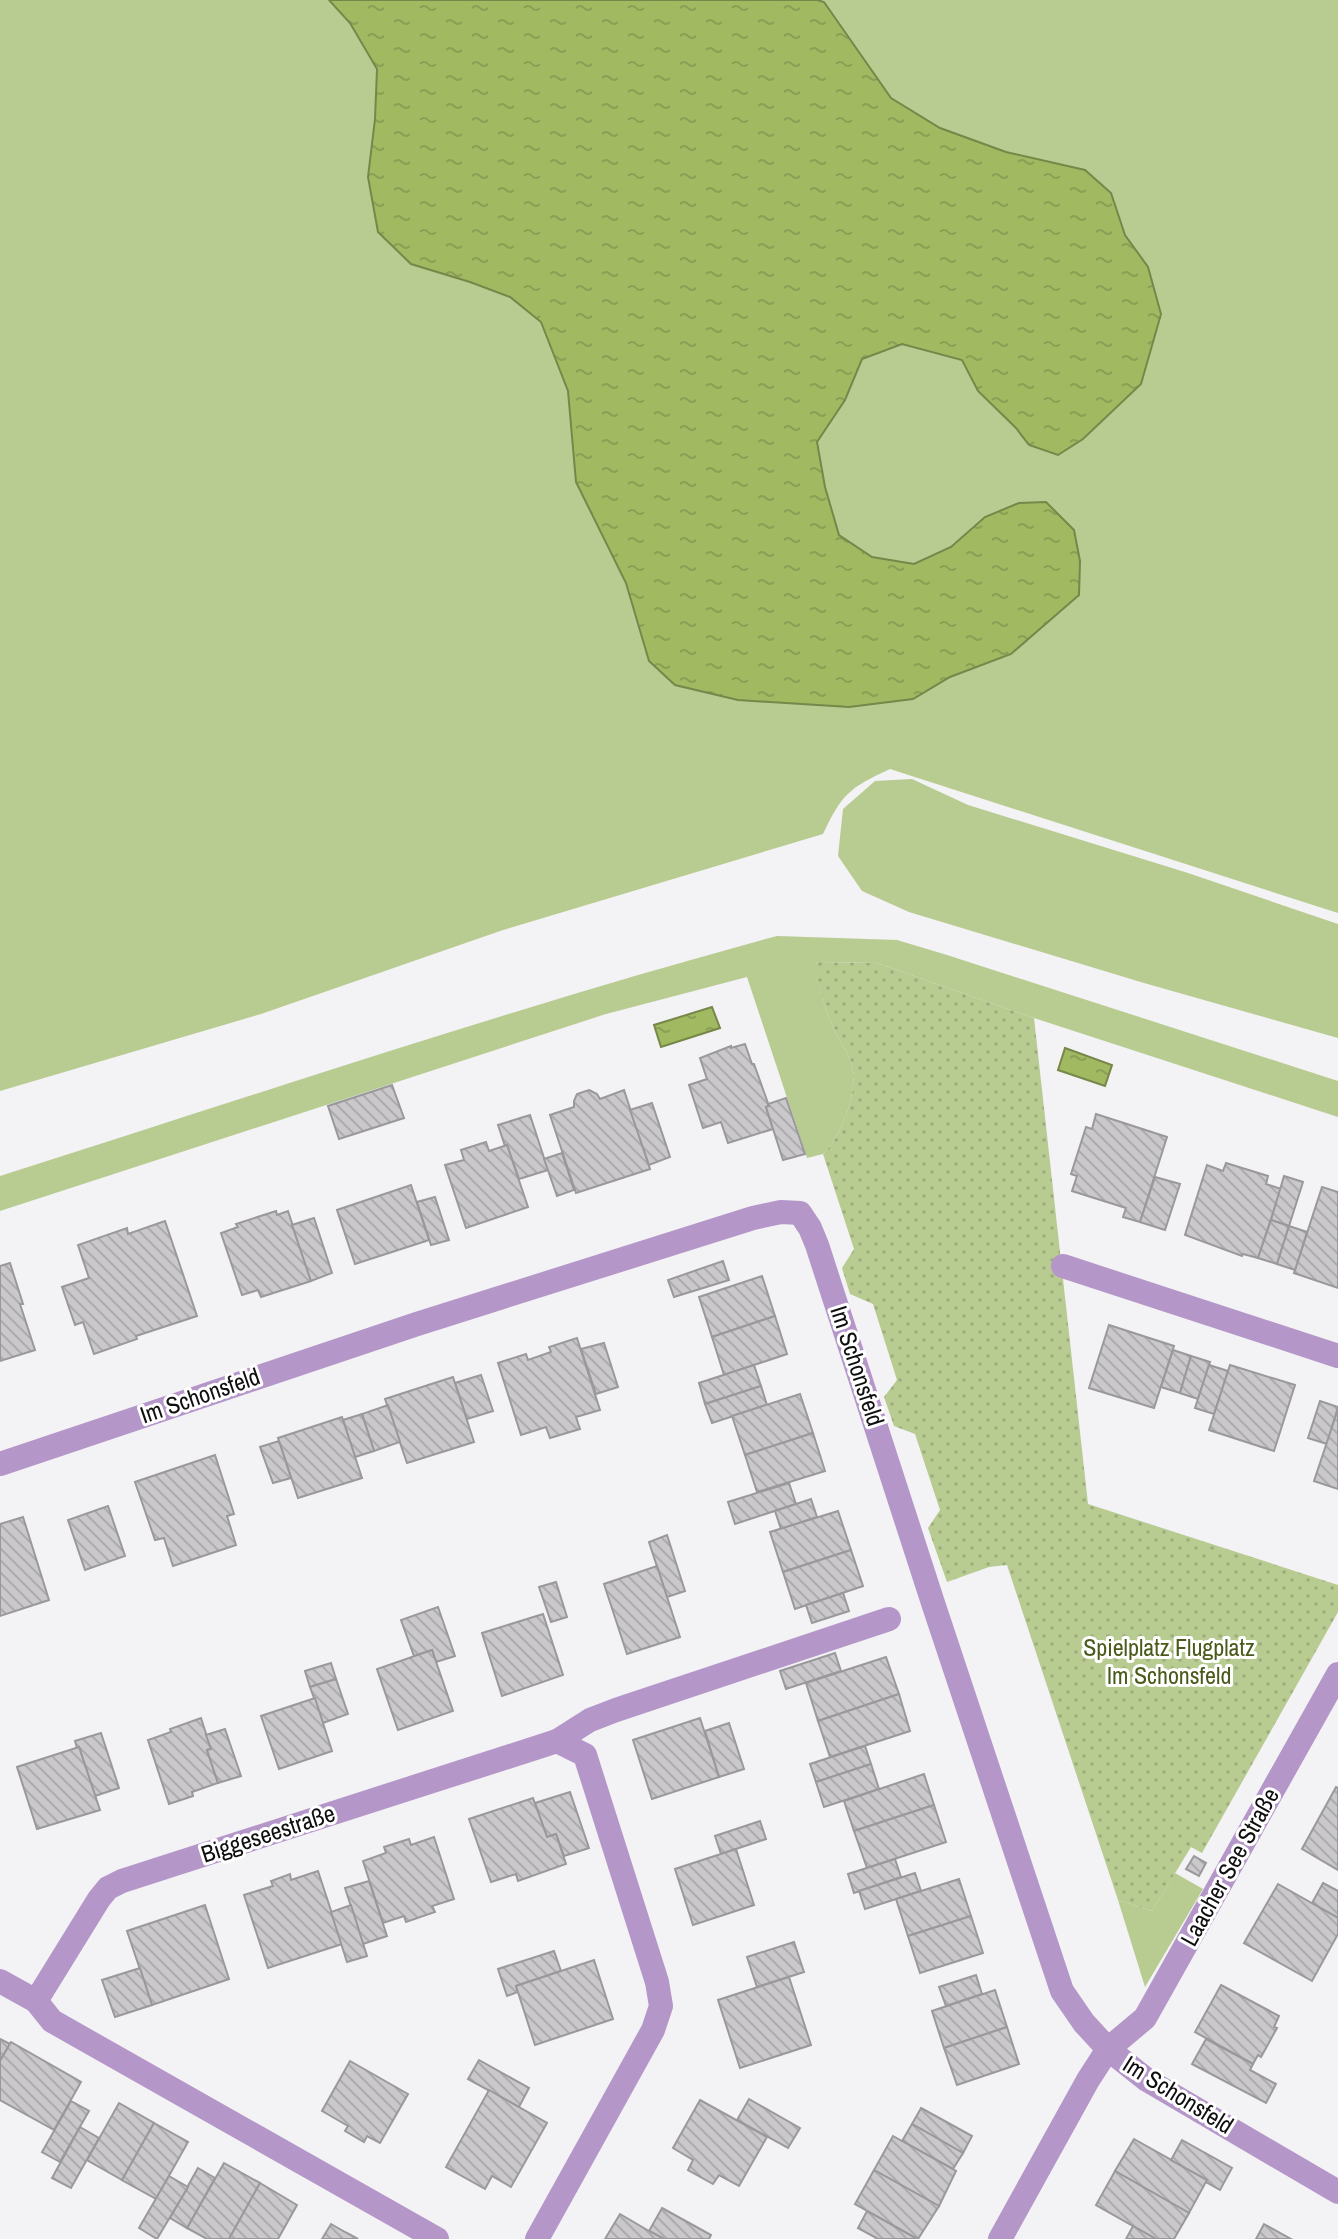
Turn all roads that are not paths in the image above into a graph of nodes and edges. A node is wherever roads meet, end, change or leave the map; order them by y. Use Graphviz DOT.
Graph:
graph roads {
  1 [pos="1063,1266"];
  2 [pos="1338,1356"];
  3 [pos="0,1464"];
  4 [pos="889,1619"];
  5 [pos="1338,1674"];
  6 [pos="557,1741"];
  7 [pos="0,1981"];
  8 [pos="36,2001"];
  9 [pos="1108,2049"];
  10 [pos="1338,2192"];
  11 [pos="437,2239"];
  12 [pos="537,2239"];
  13 [pos="1000,2239"];
  1 -- 2 [label="street"];
  3 -- 9 [label="street, Im Schonsfeld"];
  4 -- 6 [label="street, Biggeseestraße"];
  5 -- 9 [label="street, Laacher See Straße"];
  6 -- 8 [label="street, Biggeseestraße"];
  6 -- 12 [label="street"];
  7 -- 8 [label="street"];
  8 -- 11 [label="street"];
  9 -- 10 [label="street, Im Schonsfeld"];
  9 -- 13 [label="street, Laacher See Straße"];
}
